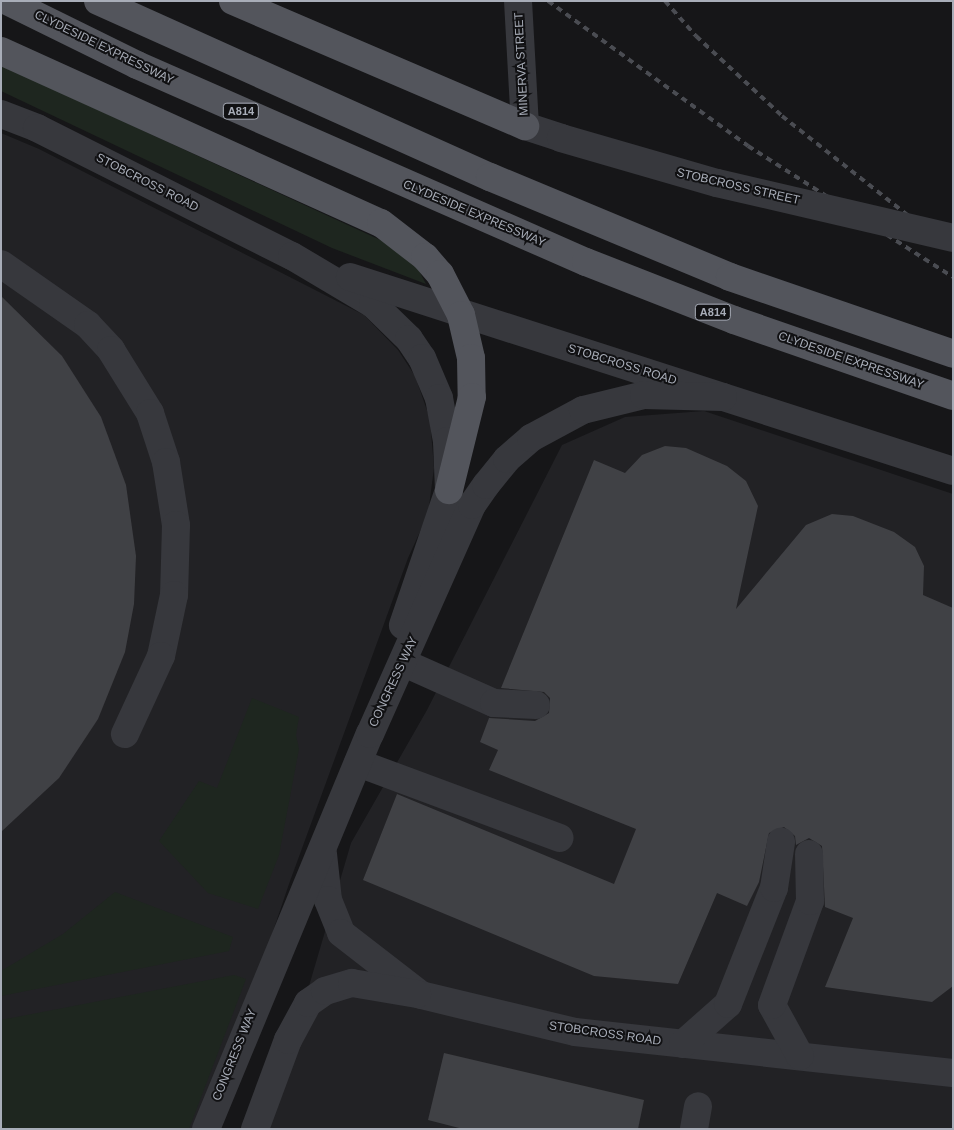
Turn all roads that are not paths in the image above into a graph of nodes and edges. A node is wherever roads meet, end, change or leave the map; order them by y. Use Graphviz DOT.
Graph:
graph roads {
  1 [pos="7,1"];
  2 [pos="98,1"];
  3 [pos="232,1"];
  4 [pos="518,1"];
  5 [pos="1,51"];
  6 [pos="1,114"];
  7 [pos="525,126"];
  8 [pos="953,238"];
  9 [pos="292,256"];
  10 [pos="1,264"];
  11 [pos="462,315"];
  12 [pos="953,354"];
  13 [pos="724,396"];
  14 [pos="953,396"];
  15 [pos="953,471"];
  16 [pos="449,490"];
  17 [pos="404,663"];
  18 [pos="536,705"];
  19 [pos="125,734"];
  20 [pos="370,734"];
  21 [pos="358,763"];
  22 [pos="560,838"];
  23 [pos="781,842"];
  24 [pos="322,853"];
  25 [pos="809,854"];
  26 [pos="421,995"];
  27 [pos="683,1044"];
  28 [pos="800,1056"];
  29 [pos="950,1070"];
  30 [pos="206,1129"];
  31 [pos="255,1129"];
  1 -- 14 [label="main road, CLYDESIDE EXPRESSWAY / A814"];
  2 -- 12 [label="main road"];
  3 -- 7 [label="main road"];
  4 -- 7 [label="street, MINERVA STREET"];
  5 -- 11 [label="main road"];
  6 -- 9 [label="street, STOBCROSS ROAD"];
  7 -- 8 [label="street, STOBCROSS STREET, bridge"];
  9 -- 11 [label="street, STOBCROSS ROAD"];
  9 -- 16 [label="street, STOBCROSS ROAD"];
  10 -- 19 [label="street"];
  11 -- 13 [label="street, STOBCROSS ROAD"];
  11 -- 16 [label="main road"];
  13 -- 15 [label="street, STOBCROSS ROAD"];
  13 -- 17 [label="street, CONGRESS WAY"];
  16 -- 20 [label="street, STOBCROSS ROAD"];
  17 -- 18 [label="street"];
  17 -- 20 [label="street, CONGRESS WAY"];
  20 -- 21 [label="street, CONGRESS WAY"];
  21 -- 22 [label="street"];
  21 -- 24 [label="street, CONGRESS WAY"];
  23 -- 27 [label="street"];
  24 -- 26 [label="street, STOBCROSS ROAD"];
  24 -- 30 [label="street, CONGRESS WAY"];
  25 -- 28 [label="street"];
  26 -- 27 [label="street, STOBCROSS ROAD"];
  26 -- 31 [label="street"];
  27 -- 28 [label="street, STOBCROSS ROAD"];
  28 -- 29 [label="street, STOBCROSS ROAD"];
}
